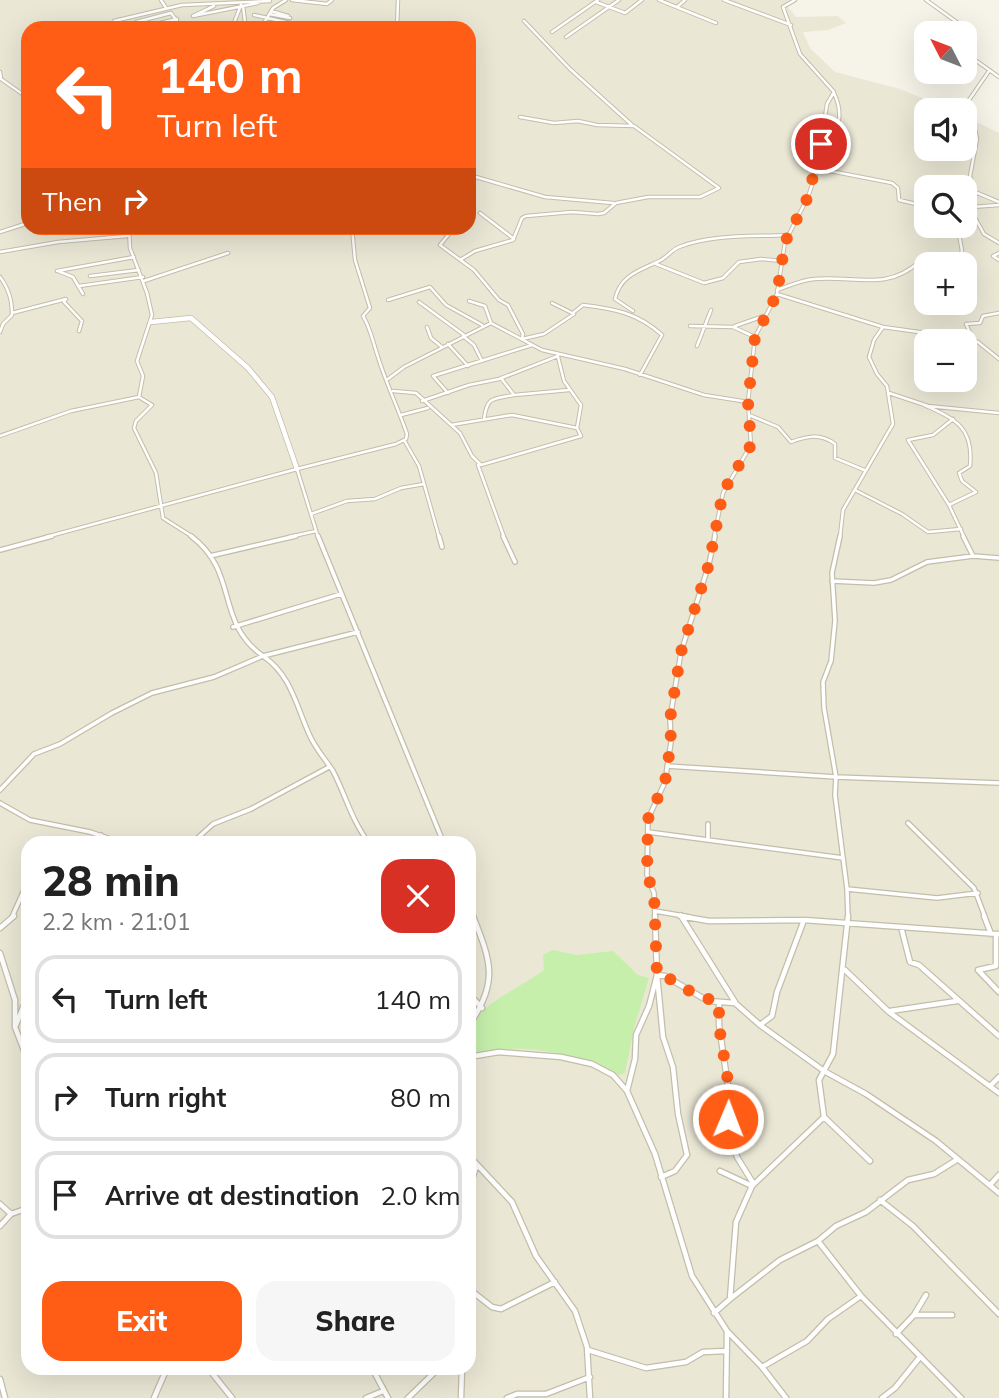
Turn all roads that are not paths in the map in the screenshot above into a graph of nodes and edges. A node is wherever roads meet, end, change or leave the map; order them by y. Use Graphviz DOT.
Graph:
graph roads {
  1 [pos="161,0"];
  2 [pos="271,0"];
  3 [pos="286,0"];
  4 [pos="291,0"];
  5 [pos="332,0"];
  6 [pos="398,0"];
  7 [pos="619,0"];
  8 [pos="642,0"];
  9 [pos="662,0"];
  10 [pos="685,0"];
  11 [pos="724,0"];
  12 [pos="795,0"];
  13 [pos="926,0"];
  14 [pos="597,1"];
  15 [pos="314,2"];
  16 [pos="219,4"];
  17 [pos="242,4"];
  18 [pos="196,5"];
  19 [pos="657,5"];
  20 [pos="295,6"];
  21 [pos="308,7"];
  22 [pos="609,7"];
  23 [pos="677,7"];
  24 [pos="166,8"];
  25 [pos="171,13"];
  26 [pos="270,13"];
  27 [pos="254,15"];
  28 [pos="289,17"];
  29 [pos="177,19"];
  30 [pos="266,19"];
  31 [pos="524,20"];
  32 [pos="114,21"];
  33 [pos="140,21"];
  34 [pos="168,21"];
  35 [pos="235,21"];
  36 [pos="278,21"];
  37 [pos="397,21"];
  38 [pos="955,21"];
  39 [pos="716,23"];
  40 [pos="793,26"];
  41 [pos="552,33"];
  42 [pos="566,37"];
  43 [pos="977,62"];
  44 [pos="989,71"];
  45 [pos="0,72"];
  46 [pos="999,77"];
  47 [pos="834,92"];
  48 [pos="21,93"];
  49 [pos="520,117"];
  50 [pos="634,126"];
  51 [pos="970,175"];
  52 [pos="476,177"];
  53 [pos="977,193"];
  54 [pos="616,203"];
  55 [pos="999,203"];
  56 [pos="914,204"];
  57 [pos="977,206"];
  58 [pos="480,214"];
  59 [pos="21,225"];
  60 [pos="977,226"];
  61 [pos="0,232"];
  62 [pos="353,235"];
  63 [pos="446,235"];
  64 [pos="788,235"];
  65 [pos="127,236"];
  66 [pos="514,239"];
  67 [pos="999,243"];
  68 [pos="0,252"];
  69 [pos="228,253"];
  70 [pos="999,253"];
  71 [pos="134,257"];
  72 [pos="460,260"];
  73 [pos="999,260"];
  74 [pos="781,261"];
  75 [pos="656,264"];
  76 [pos="914,268"];
  77 [pos="139,270"];
  78 [pos="90,276"];
  79 [pos="0,277"];
  80 [pos="143,279"];
  81 [pos="79,286"];
  82 [pos="777,292"];
  83 [pos="83,295"];
  84 [pos="388,300"];
  85 [pos="469,301"];
  86 [pos="419,302"];
  87 [pos="552,303"];
  88 [pos="711,310"];
  89 [pos="633,311"];
  90 [pos="574,312"];
  91 [pos="12,313"];
  92 [pos="999,313"];
  93 [pos="766,316"];
  94 [pos="151,322"];
  95 [pos="491,323"];
  96 [pos="483,326"];
  97 [pos="690,326"];
  98 [pos="428,327"];
  99 [pos="705,327"];
  100 [pos="733,327"];
  101 [pos="883,327"];
  102 [pos="968,329"];
  103 [pos="79,331"];
  104 [pos="914,331"];
  105 [pos="0,332"];
  106 [pos="463,335"];
  107 [pos="755,337"];
  108 [pos="522,339"];
  109 [pos="447,344"];
  110 [pos="977,344"];
  111 [pos="535,345"];
  112 [pos="697,346"];
  113 [pos="442,347"];
  114 [pos="558,355"];
  115 [pos="999,359"];
  116 [pos="482,361"];
  117 [pos="468,366"];
  118 [pos="640,374"];
  119 [pos="501,378"];
  120 [pos="388,379"];
  121 [pos="569,390"];
  122 [pos="393,391"];
  123 [pos="448,393"];
  124 [pos="889,393"];
  125 [pos="514,395"];
  126 [pos="139,397"];
  127 [pos="422,401"];
  128 [pos="748,402"];
  129 [pos="924,405"];
  130 [pos="428,408"];
  131 [pos="999,413"];
  132 [pos="401,415"];
  133 [pos="749,415"];
  134 [pos="484,419"];
  135 [pos="953,419"];
  136 [pos="450,425"];
  137 [pos="577,429"];
  138 [pos="0,436"];
  139 [pos="404,440"];
  140 [pos="478,465"];
  141 [pos="297,469"];
  142 [pos="864,470"];
  143 [pos="424,484"];
  144 [pos="855,491"];
  145 [pos="949,505"];
  146 [pos="160,506"];
  147 [pos="311,514"];
  148 [pos="961,529"];
  149 [pos="316,531"];
  150 [pos="442,547"];
  151 [pos="0,550"];
  152 [pos="210,556"];
  153 [pos="973,556"];
  154 [pos="999,558"];
  155 [pos="515,562"];
  156 [pos="832,580"];
  157 [pos="341,594"];
  158 [pos="233,627"];
  159 [pos="358,632"];
  160 [pos="263,656"];
  161 [pos="667,766"];
  162 [pos="329,767"];
  163 [pos="836,777"];
  164 [pos="999,783"];
  165 [pos="0,790"];
  166 [pos="0,803"];
  167 [pos="908,823"];
  168 [pos="709,824"];
  169 [pos="648,832"];
  170 [pos="102,835"];
  171 [pos="200,836"];
  172 [pos="363,836"];
  173 [pos="441,836"];
  174 [pos="708,840"];
  175 [pos="843,858"];
  176 [pos="847,889"];
  177 [pos="978,893"];
  178 [pos="21,898"];
  179 [pos="655,911"];
  180 [pos="681,915"];
  181 [pos="804,920"];
  182 [pos="848,924"];
  183 [pos="476,925"];
  184 [pos="901,927"];
  185 [pos="0,928"];
  186 [pos="996,934"];
  187 [pos="0,953"];
  188 [pos="844,968"];
  189 [pos="657,975"];
  190 [pos="999,992"];
  191 [pos="957,1001"];
  192 [pos="476,1002"];
  193 [pos="719,1002"];
  194 [pos="735,1003"];
  195 [pos="482,1008"];
  196 [pos="21,1012"];
  197 [pos="889,1012"];
  198 [pos="476,1016"];
  199 [pos="760,1025"];
  200 [pos="15,1027"];
  201 [pos="999,1036"];
  202 [pos="21,1043"];
  203 [pos="476,1056"];
  204 [pos="824,1072"];
  205 [pos="999,1077"];
  206 [pos="990,1086"];
  207 [pos="627,1091"];
  208 [pos="999,1093"];
  209 [pos="824,1117"];
  210 [pos="958,1159"];
  211 [pos="870,1161"];
  212 [pos="476,1167"];
  213 [pos="720,1171"];
  214 [pos="999,1175"];
  215 [pos="661,1177"];
  216 [pos="753,1184"];
  217 [pos="990,1185"];
  218 [pos="999,1194"];
  219 [pos="880,1200"];
  220 [pos="0,1204"];
  221 [pos="21,1210"];
  222 [pos="10,1214"];
  223 [pos="0,1226"];
  224 [pos="818,1241"];
  225 [pos="555,1282"];
  226 [pos="476,1294"];
  227 [pos="926,1294"];
  228 [pos="861,1296"];
  229 [pos="730,1299"];
  230 [pos="714,1313"];
  231 [pos="999,1314"];
  232 [pos="914,1315"];
  233 [pos="952,1315"];
  234 [pos="727,1331"];
  235 [pos="896,1335"];
  236 [pos="587,1350"];
  237 [pos="726,1351"];
  238 [pos="920,1357"];
  239 [pos="762,1367"];
  240 [pos="164,1375"];
  241 [pos="214,1375"];
  242 [pos="375,1375"];
  243 [pos="432,1375"];
  244 [pos="462,1375"];
  245 [pos="590,1377"];
  246 [pos="0,1380"];
  247 [pos="383,1391"];
  248 [pos="5,1398"];
  249 [pos="154,1398"];
  250 [pos="232,1398"];
  251 [pos="366,1398"];
  252 [pos="388,1398"];
  253 [pos="408,1398"];
  254 [pos="461,1398"];
  255 [pos="507,1398"];
  256 [pos="590,1398"];
  257 [pos="726,1398"];
  258 [pos="786,1398"];
  259 [pos="882,1398"];
  260 [pos="961,1398"];
  1 -- 24 [label="street"];
  2 -- 17 [label="street"];
  3 -- 26 [label="street"];
  4 -- 15 [label="street"];
  4 -- 20 [label="street"];
  5 -- 15 [label="street"];
  6 -- 37 [label="street"];
  7 -- 22 [label="street"];
  8 -- 22 [label="street"];
  9 -- 19 [label="street"];
  9 -- 23 [label="street"];
  10 -- 23 [label="street"];
  11 -- 40 [label="street"];
  12 -- 40 [label="street"];
  13 -- 38 [label="street"];
  14 -- 22 [label="street"];
  14 -- 41 [label="street"];
  15 -- 21 [label="street"];
  16 -- 17 [label="street"];
  16 -- 17 [label="street"];
  16 -- 18 [label="street"];
  16 -- 18 [label="street"];
  17 -- 35 [label="street"];
  18 -- 24 [label="street"];
  22 -- 42 [label="street"];
  23 -- 39 [label="street"];
  24 -- 25 [label="street"];
  24 -- 32 [label="street"];
  25 -- 29 [label="street"];
  25 -- 33 [label="street"];
  26 -- 28 [label="street"];
  26 -- 30 [label="street"];
  27 -- 30 [label="street"];
  29 -- 34 [label="street"];
  30 -- 36 [label="street"];
  31 -- 50 [label="street"];
  40 -- 47 [label="street"];
  43 -- 44 [label="street"];
  44 -- 46 [label="street"];
  44 -- 51 [label="street"];
  45 -- 48 [label="street"];
  47 -- 56 [label="street"];
  47 -- 64 [label="street"];
  49 -- 50 [label="street"];
  50 -- 54 [label="street"];
  52 -- 54 [label="street"];
  53 -- 55 [label="street"];
  54 -- 66 [label="street"];
  55 -- 57 [label="street"];
  58 -- 66 [label="street"];
  59 -- 61 [label="street"];
  60 -- 67 [label="street"];
  62 -- 120 [label="street"];
  63 -- 72 [label="street"];
  64 -- 74 [label="street"];
  64 -- 75 [label="street"];
  65 -- 68 [label="street"];
  65 -- 71 [label="street"];
  66 -- 72 [label="street"];
  69 -- 80 [label="street"];
  70 -- 73 [label="street"];
  71 -- 77 [label="street"];
  71 -- 81 [label="street"];
  72 -- 108 [label="street"];
  74 -- 75 [label="street"];
  74 -- 82 [label="street"];
  75 -- 89 [label="street"];
  76 -- 82 [label="street"];
  77 -- 78 [label="street"];
  77 -- 80 [label="street"];
  79 -- 91 [label="street"];
  80 -- 81 [label="street"];
  80 -- 94 [label="street"];
  81 -- 83 [label="street"];
  82 -- 93 [label="street"];
  82 -- 101 [label="street"];
  84 -- 96 [label="street"];
  85 -- 95 [label="street"];
  86 -- 106 [label="street"];
  87 -- 90 [label="street"];
  88 -- 99 [label="street"];
  89 -- 90 [label="street"];
  89 -- 118 [label="street"];
  90 -- 108 [label="street"];
  91 -- 103 [label="street"];
  91 -- 105 [label="street"];
  92 -- 102 [label="street"];
  93 -- 100 [label="street"];
  93 -- 107 [label="street"];
  94 -- 126 [label="street"];
  94 -- 141 [label="street"];
  95 -- 96 [label="street"];
  95 -- 108 [label="street"];
  96 -- 106 [label="street"];
  97 -- 99 [label="street"];
  98 -- 113 [label="street"];
  99 -- 100 [label="street"];
  99 -- 112 [label="street"];
  100 -- 107 [label="street"];
  101 -- 104 [label="street"];
  101 -- 124 [label="street"];
  106 -- 109 [label="street"];
  106 -- 116 [label="street"];
  107 -- 128 [label="street"];
  108 -- 111 [label="street"];
  109 -- 113 [label="street"];
  109 -- 117 [label="street"];
  110 -- 115 [label="street"];
  111 -- 114 [label="street"];
  111 -- 116 [label="street"];
  113 -- 120 [label="street"];
  114 -- 118 [label="street"];
  114 -- 119 [label="street"];
  114 -- 121 [label="street"];
  116 -- 117 [label="street"];
  117 -- 123 [label="street"];
  118 -- 128 [label="street"];
  119 -- 123 [label="street"];
  119 -- 125 [label="street"];
  120 -- 122 [label="street"];
  121 -- 125 [label="street"];
  121 -- 137 [label="street"];
  122 -- 127 [label="street"];
  122 -- 132 [label="street"];
  123 -- 127 [label="street"];
  124 -- 129 [label="street"];
  124 -- 142 [label="street"];
  125 -- 134 [label="street"];
  126 -- 138 [label="street"];
  126 -- 146 [label="street"];
  127 -- 130 [label="street"];
  128 -- 133 [label="street"];
  129 -- 131 [label="street"];
  129 -- 135 [label="street"];
  130 -- 132 [label="street"];
  130 -- 136 [label="street"];
  132 -- 139 [label="street"];
  133 -- 142 [label="street"];
  133 -- 161 [label="street"];
  134 -- 136 [label="street"];
  134 -- 137 [label="street"];
  135 -- 145 [label="street"];
  135 -- 145 [label="street"];
  136 -- 140 [label="street"];
  137 -- 140 [label="street"];
  139 -- 141 [label="street"];
  139 -- 143 [label="street"];
  140 -- 155 [label="street"];
  141 -- 146 [label="street"];
  141 -- 147 [label="street"];
  142 -- 144 [label="street"];
  143 -- 147 [label="street"];
  143 -- 150 [label="street"];
  144 -- 148 [label="street"];
  144 -- 156 [label="street"];
  145 -- 148 [label="street"];
  146 -- 151 [label="street"];
  146 -- 152 [label="street"];
  147 -- 149 [label="street"];
  148 -- 153 [label="street"];
  149 -- 152 [label="street"];
  149 -- 157 [label="street"];
  152 -- 158 [label="street"];
  153 -- 154 [label="street"];
  153 -- 156 [label="street"];
  156 -- 163 [label="street"];
  157 -- 158 [label="street"];
  157 -- 159 [label="street"];
  158 -- 160 [label="street"];
  159 -- 160 [label="street"];
  159 -- 173 [label="street"];
  160 -- 162 [label="street"];
  160 -- 165 [label="street"];
  161 -- 163 [label="street"];
  161 -- 169 [label="street"];
  162 -- 171 [label="street"];
  162 -- 172 [label="street"];
  163 -- 164 [label="street"];
  163 -- 175 [label="street"];
  166 -- 170 [label="street"];
  167 -- 177 [label="street"];
  168 -- 174 [label="street"];
  169 -- 174 [label="street"];
  169 -- 179 [label="street"];
  174 -- 175 [label="street"];
  175 -- 176 [label="street"];
  176 -- 177 [label="street"];
  176 -- 182 [label="street"];
  177 -- 186 [label="street"];
  178 -- 185 [label="street"];
  179 -- 180 [label="street"];
  179 -- 189 [label="street"];
  180 -- 181 [label="street"];
  180 -- 194 [label="street"];
  181 -- 182 [label="street"];
  181 -- 199 [label="street"];
  182 -- 184 [label="street"];
  182 -- 188 [label="street"];
  183 -- 195 [label="street"];
  184 -- 186 [label="street"];
  184 -- 191 [label="street"];
  186 -- 190 [label="street"];
  187 -- 200 [label="street"];
  188 -- 197 [label="street"];
  188 -- 204 [label="street"];
  189 -- 193 [label="street"];
  189 -- 207 [label="street"];
  189 -- 215 [label="street"];
  191 -- 197 [label="street"];
  191 -- 201 [label="street"];
  192 -- 195 [label="street"];
  193 -- 194 [label="street"];
  193 -- 216 [label="street"];
  194 -- 199 [label="street"];
  195 -- 198 [label="street"];
  196 -- 200 [label="street"];
  197 -- 206 [label="street"];
  199 -- 204 [label="street"];
  200 -- 202 [label="street"];
  203 -- 207 [label="street"];
  204 -- 209 [label="street"];
  204 -- 210 [label="street"];
  205 -- 206 [label="street"];
  206 -- 208 [label="street"];
  207 -- 215 [label="street"];
  209 -- 211 [label="street"];
  209 -- 216 [label="street"];
  210 -- 217 [label="street"];
  210 -- 219 [label="street"];
  212 -- 225 [label="street"];
  213 -- 216 [label="street"];
  214 -- 217 [label="street"];
  215 -- 230 [label="street"];
  216 -- 229 [label="street"];
  217 -- 218 [label="street"];
  219 -- 224 [label="street"];
  219 -- 231 [label="street"];
  220 -- 222 [label="street"];
  221 -- 222 [label="street"];
  222 -- 223 [label="street"];
  224 -- 228 [label="street"];
  224 -- 229 [label="street"];
  225 -- 226 [label="street"];
  225 -- 236 [label="street"];
  227 -- 232 [label="street"];
  228 -- 235 [label="street"];
  228 -- 239 [label="street"];
  229 -- 230 [label="street"];
  230 -- 234 [label="street"];
  232 -- 233 [label="street"];
  232 -- 235 [label="street"];
  234 -- 237 [label="street"];
  234 -- 239 [label="street"];
  235 -- 238 [label="street"];
  236 -- 237 [label="street"];
  236 -- 245 [label="street"];
  237 -- 257 [label="street"];
  238 -- 259 [label="street"];
  238 -- 260 [label="street"];
  239 -- 258 [label="street"];
  240 -- 249 [label="street"];
  241 -- 250 [label="street"];
  242 -- 247 [label="street"];
  243 -- 253 [label="street"];
  244 -- 254 [label="street"];
  245 -- 255 [label="street"];
  245 -- 256 [label="street"];
  246 -- 248 [label="street"];
  247 -- 251 [label="street"];
  247 -- 252 [label="street"];
}
